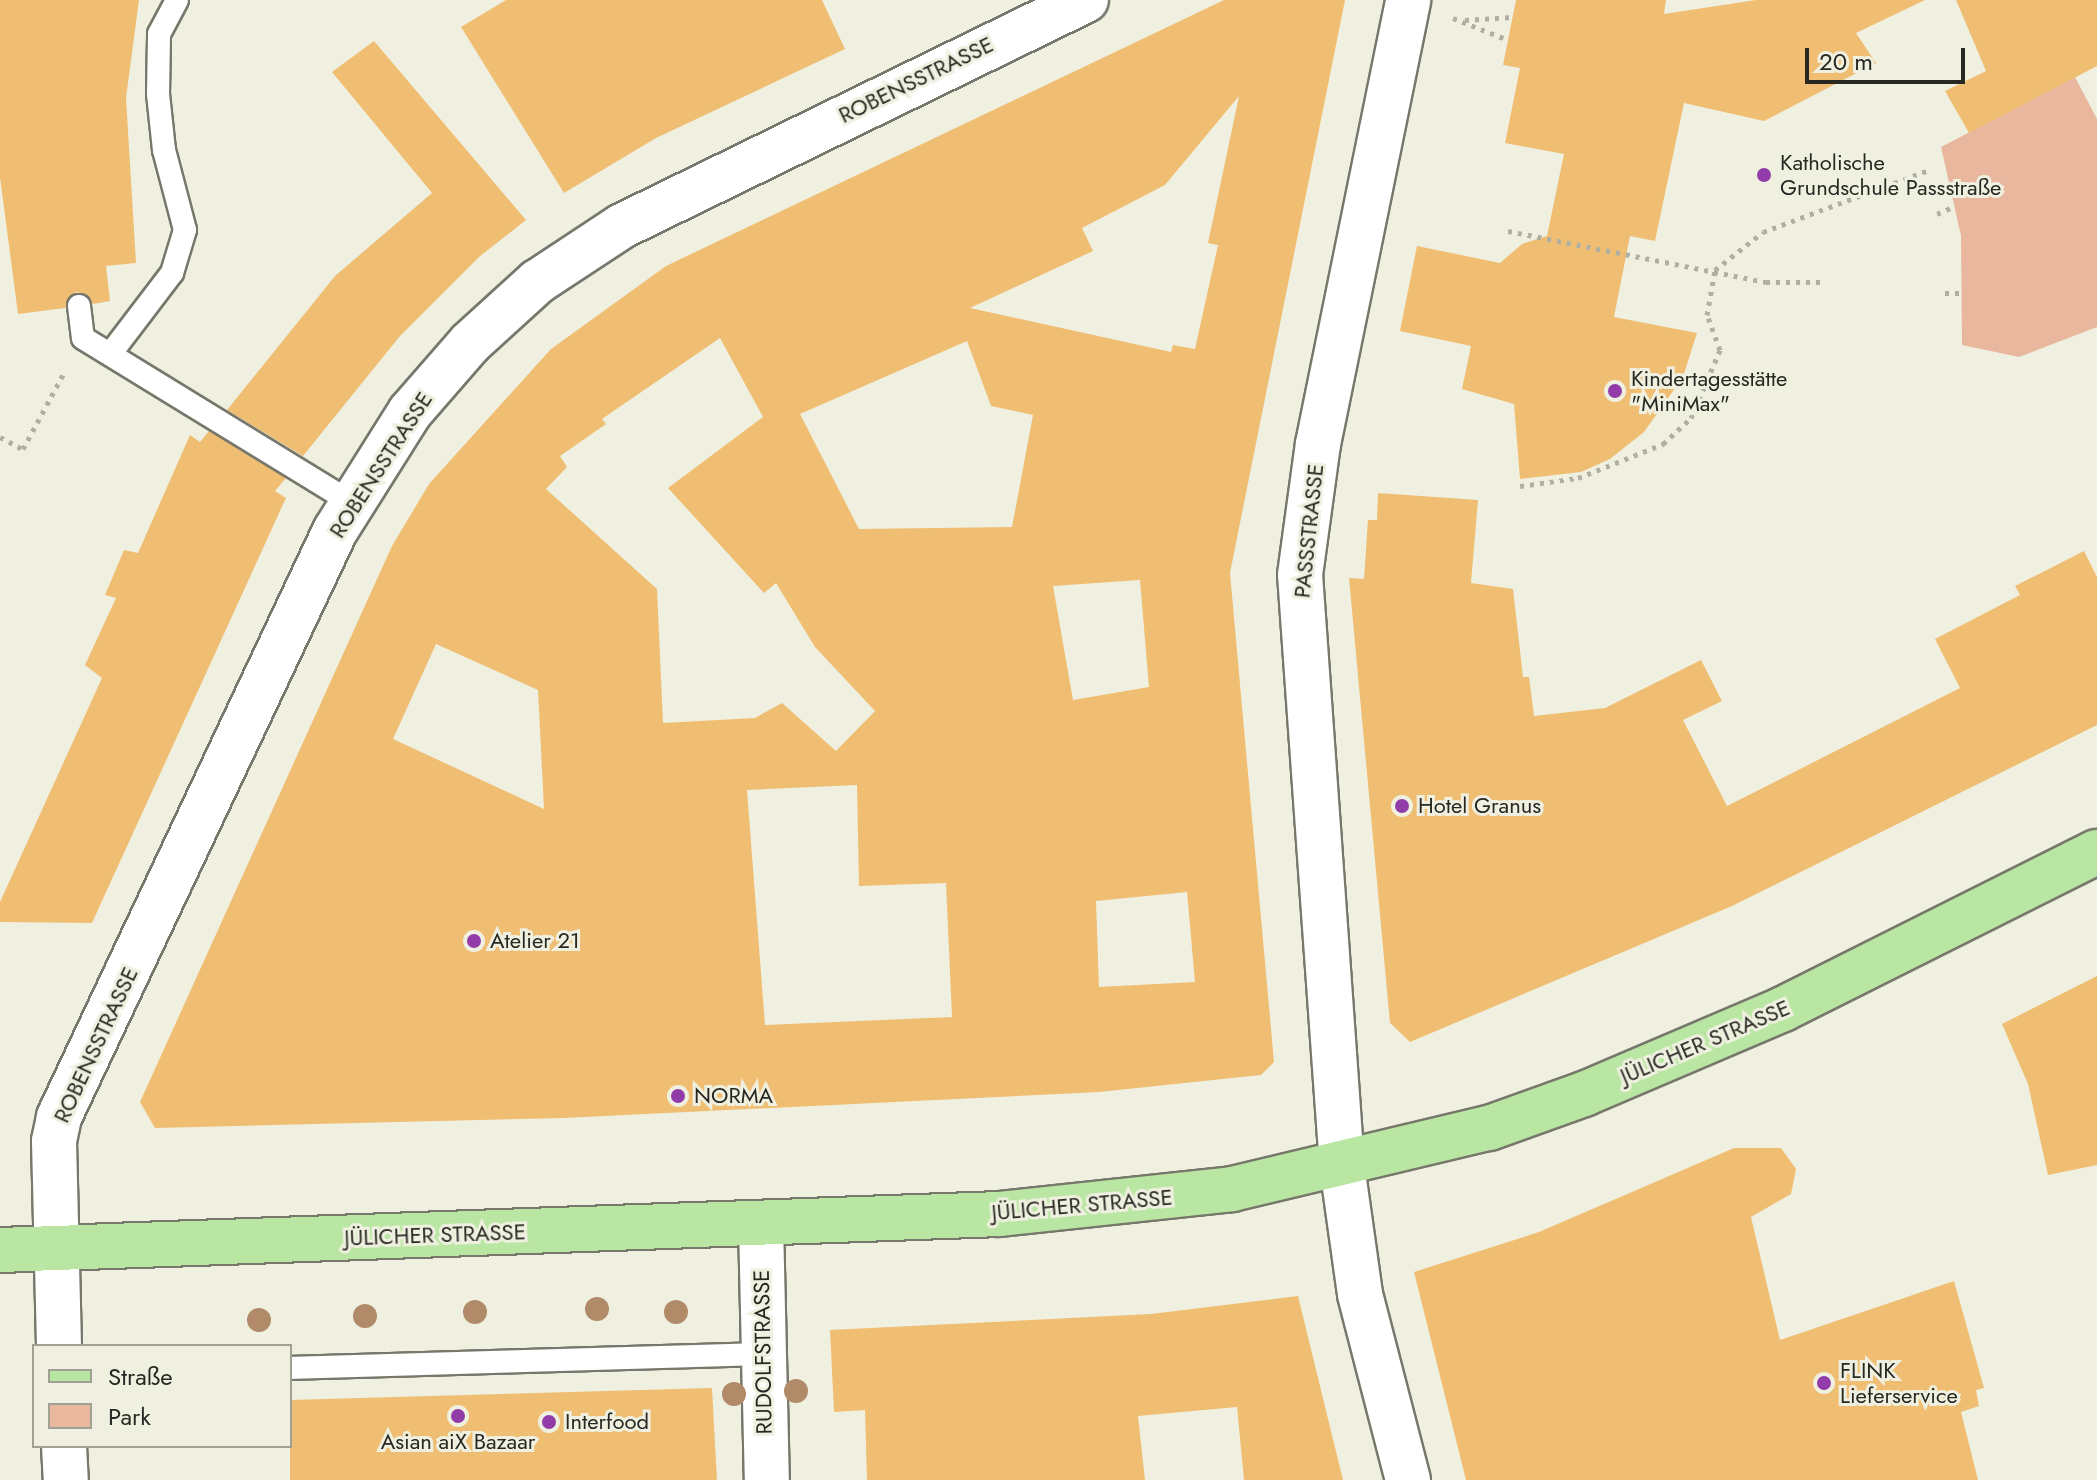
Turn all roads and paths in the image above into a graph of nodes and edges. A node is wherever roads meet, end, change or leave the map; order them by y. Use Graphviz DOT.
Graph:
graph roads {
  1 [pos="176,0"];
  2 [pos="1086,0"];
  3 [pos="1408,0"];
  4 [pos="1512,17"];
  5 [pos="1508,40"];
  6 [pos="1929,170"];
  7 [pos="1955,206"];
  8 [pos="1937,214"];
  9 [pos="1508,231"];
  10 [pos="1715,270"];
  11 [pos="1826,282"];
  12 [pos="1945,293"];
  13 [pos="1964,293"];
  14 [pos="79,306"];
  15 [pos="83,338"];
  16 [pos="111,353"];
  17 [pos="0,437"];
  18 [pos="1520,486"];
  19 [pos="351,502"];
  20 [pos="2097,852"];
  21 [pos="1342,1166"];
  22 [pos="761,1223"];
  23 [pos="54,1248"];
  24 [pos="0,1250"];
  25 [pos="59,1344"];
  26 [pos="761,1354"];
  27 [pos="292,1368"];
  28 [pos="64,1448"];
  29 [pos="66,1480"];
  30 [pos="767,1480"];
  31 [pos="1408,1480"];
  1 -- 16 [label="lane"];
  2 -- 19 [label="street, ROBENSSTRASSE"];
  3 -- 21 [label="street, PASSSTRASSE"];
  4 -- 5 [label="path"];
  6 -- 10 [label="path"];
  7 -- 8 [label="path"];
  9 -- 10 [label="path"];
  10 -- 11 [label="path"];
  10 -- 18 [label="path"];
  12 -- 13 [label="path"];
  14 -- 15 [label="lane"];
  15 -- 16 [label="lane"];
  15 -- 17 [label="path"];
  16 -- 19 [label="lane"];
  19 -- 23 [label="street, ROBENSSTRASSE"];
  20 -- 21 [label="main road, JÜLICHER STRASSE"];
  21 -- 22 [label="main road, JÜLICHER STRASSE"];
  21 -- 31 [label="street, PASSSTRASSE"];
  22 -- 23 [label="main road, JÜLICHER STRASSE"];
  22 -- 26 [label="street, RUDOLFSTRASSE"];
  23 -- 24 [label="main road, JÜLICHER STRASSE"];
  23 -- 25 [label="street, ROBENSSTRASSE"];
  26 -- 27 [label="lane"];
  26 -- 30 [label="street, RUDOLFSTRASSE"];
  28 -- 29 [label="street"];
}
